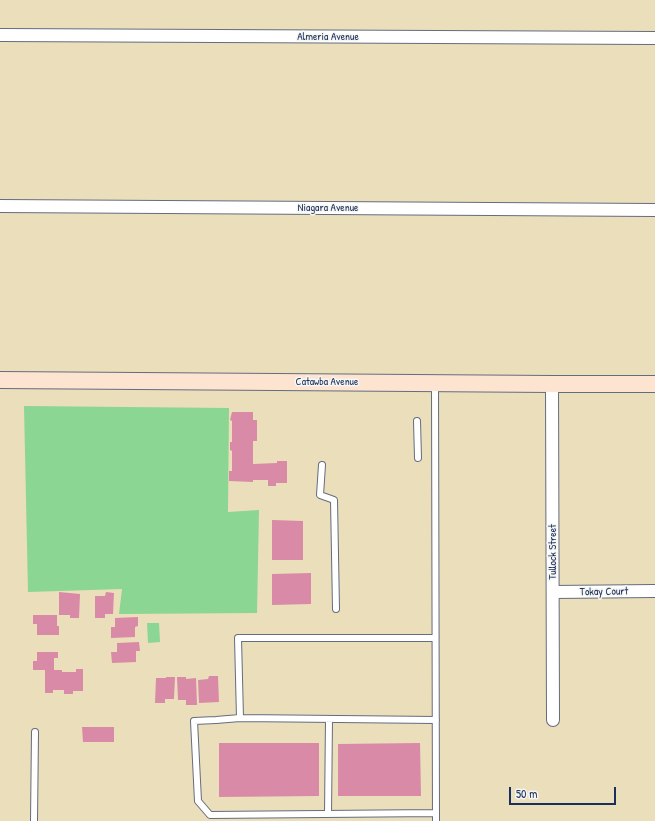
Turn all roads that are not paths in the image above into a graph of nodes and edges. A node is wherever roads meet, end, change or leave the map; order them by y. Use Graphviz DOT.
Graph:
graph roads {
  1 [pos="0,35"];
  2 [pos="655,38"];
  3 [pos="0,206"];
  4 [pos="655,210"];
  5 [pos="0,380"];
  6 [pos="435,383"];
  7 [pos="552,384"];
  8 [pos="655,384"];
  9 [pos="417,421"];
  10 [pos="418,458"];
  11 [pos="322,465"];
  12 [pos="655,591"];
  13 [pos="553,592"];
  14 [pos="336,609"];
  15 [pos="435,638"];
  16 [pos="240,718"];
  17 [pos="329,719"];
  18 [pos="436,720"];
  19 [pos="552,720"];
  20 [pos="35,732"];
  21 [pos="436,813"];
  22 [pos="328,814"];
  23 [pos="34,821"];
  24 [pos="436,821"];
  1 -- 2 [label="street, Almeria Avenue"];
  3 -- 4 [label="street, Niagara Avenue"];
  5 -- 6 [label="street, Catawba Avenue"];
  6 -- 7 [label="street, Catawba Avenue"];
  6 -- 15 [label="lane"];
  7 -- 8 [label="street, Catawba Avenue"];
  7 -- 13 [label="street, Tullock Street"];
  9 -- 10 [label="lane"];
  11 -- 14 [label="lane"];
  12 -- 13 [label="street, Tokay Court"];
  13 -- 19 [label="street, Tullock Street"];
  15 -- 16 [label="lane"];
  15 -- 18 [label="lane"];
  16 -- 17 [label="lane"];
  16 -- 22 [label="lane"];
  17 -- 18 [label="lane"];
  17 -- 22 [label="lane"];
  18 -- 21 [label="lane"];
  20 -- 23 [label="lane"];
  21 -- 22 [label="lane"];
  21 -- 24 [label="lane"];
}
